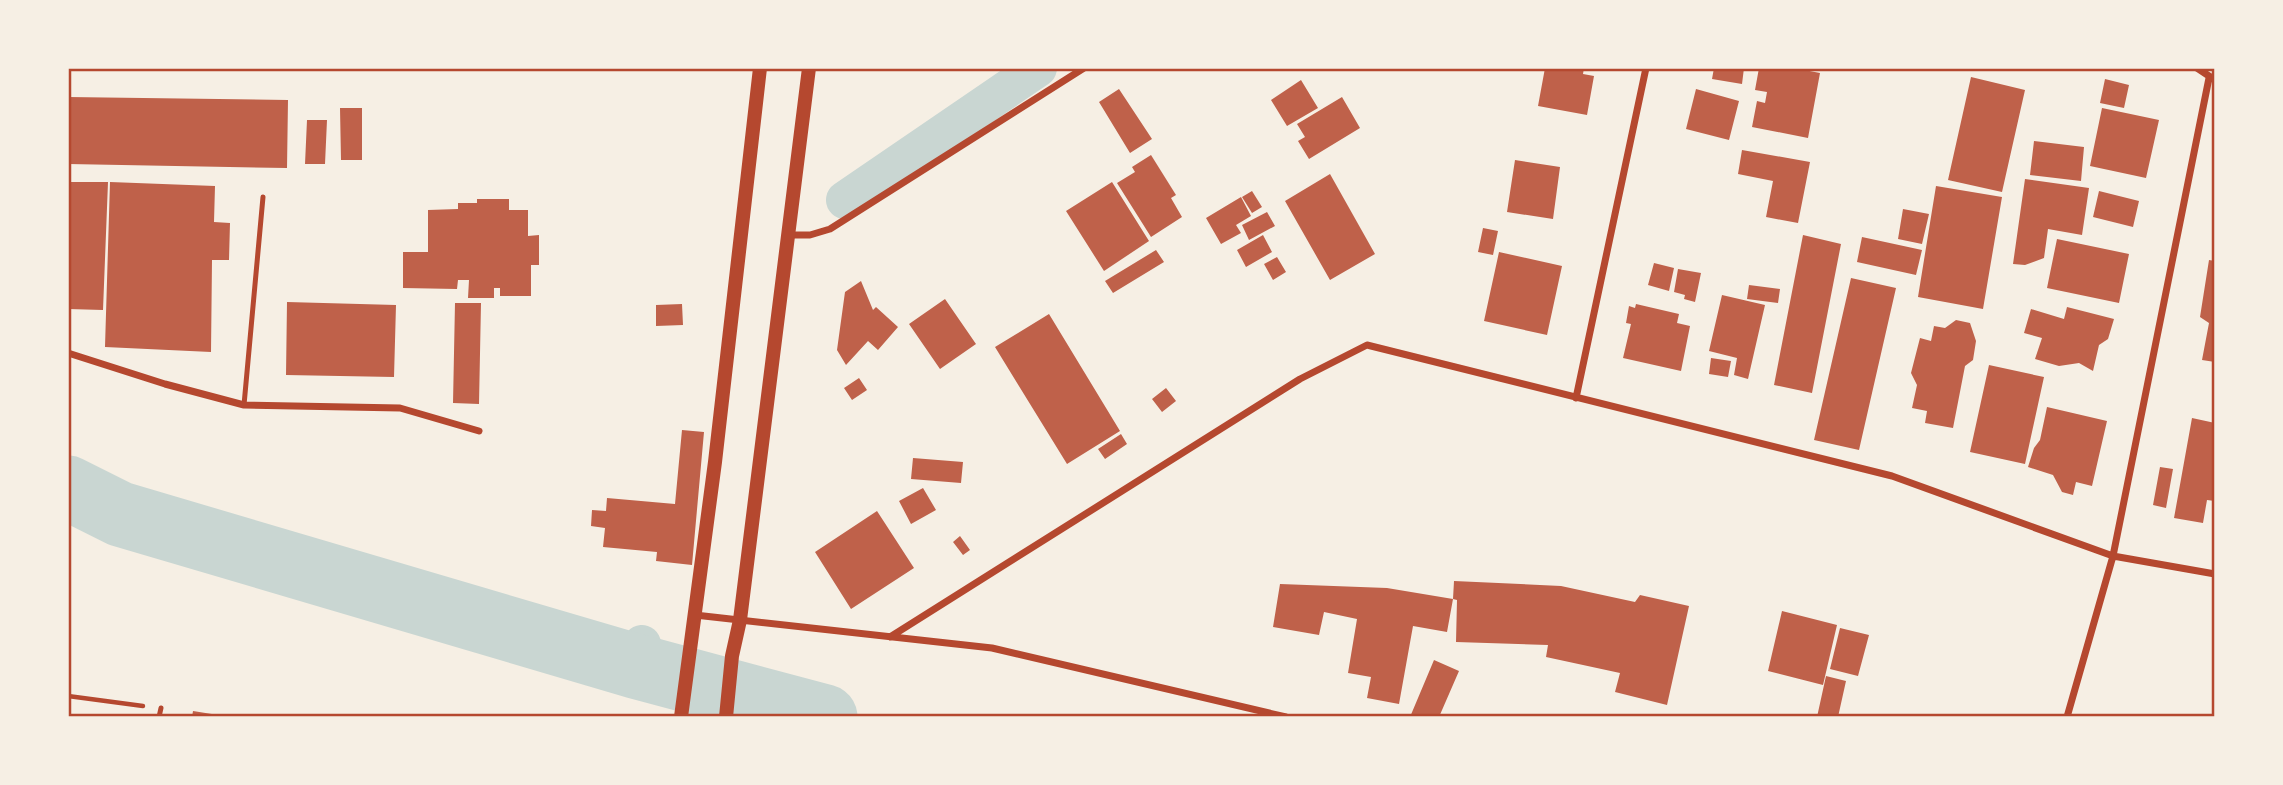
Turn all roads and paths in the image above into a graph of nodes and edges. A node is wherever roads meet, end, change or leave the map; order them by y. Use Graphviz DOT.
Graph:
graph roads {
  1 [pos="760,68"];
  2 [pos="809,68"];
  3 [pos="1084,68"];
  4 [pos="1646,68"];
  5 [pos="2197,68"];
  6 [pos="2212,79"];
  7 [pos="263,197"];
  8 [pos="788,235"];
  9 [pos="68,353"];
  10 [pos="1576,398"];
  11 [pos="243,405"];
  12 [pos="479,431"];
  13 [pos="2113,556"];
  14 [pos="2215,575"];
  15 [pos="695,615"];
  16 [pos="740,620"];
  17 [pos="890,637"];
  18 [pos="68,696"];
  19 [pos="161,708"];
  20 [pos="159,717"];
  21 [pos="681,717"];
  22 [pos="726,717"];
  23 [pos="1286,717"];
  24 [pos="2067,717"];
  1 -- 15 [label="main road"];
  2 -- 8 [label="main road"];
  3 -- 8 [label="street"];
  4 -- 10 [label="street"];
  5 -- 6 [label="street"];
  6 -- 13 [label="street"];
  7 -- 11 [label="lane"];
  8 -- 16 [label="main road"];
  9 -- 11 [label="street"];
  10 -- 13 [label="street"];
  10 -- 17 [label="street"];
  11 -- 12 [label="street"];
  13 -- 14 [label="street"];
  13 -- 24 [label="street"];
  15 -- 16 [label="street"];
  15 -- 21 [label="main road"];
  16 -- 17 [label="street"];
  16 -- 22 [label="main road"];
  17 -- 23 [label="street"];
  18 -- 19 [label="path"];
  19 -- 20 [label="lane"];
}
